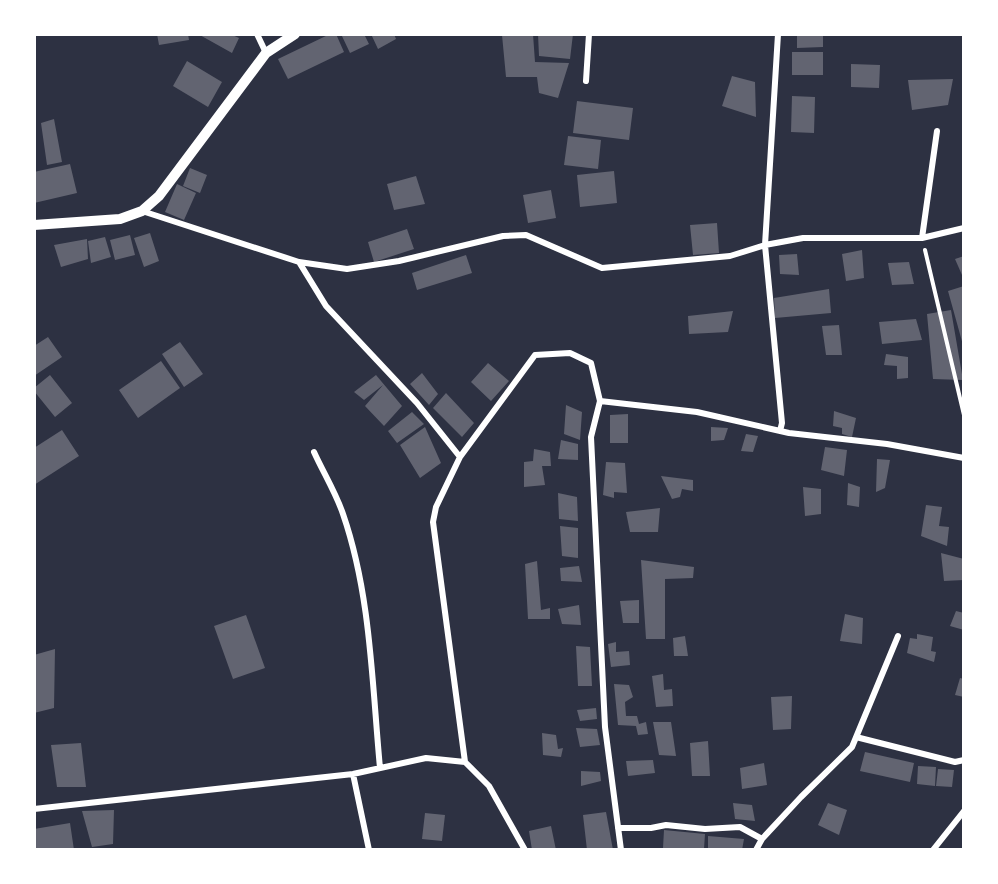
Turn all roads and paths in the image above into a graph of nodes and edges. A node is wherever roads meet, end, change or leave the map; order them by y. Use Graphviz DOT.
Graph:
graph roads {
  1 [pos="257,34"];
  2 [pos="295,34"];
  3 [pos="589,34"];
  4 [pos="778,34"];
  5 [pos="266,52"];
  6 [pos="586,81"];
  7 [pos="937,131"];
  8 [pos="142,211"];
  9 [pos="34,225"];
  10 [pos="963,228"];
  11 [pos="922,238"];
  12 [pos="765,245"];
  13 [pos="300,262"];
  14 [pos="600,401"];
  15 [pos="963,415"];
  16 [pos="780,431"];
  17 [pos="314,452"];
  18 [pos="460,457"];
  19 [pos="963,458"];
  20 [pos="898,636"];
  21 [pos="856,737"];
  22 [pos="963,760"];
  23 [pos="465,762"];
  24 [pos="380,768"];
  25 [pos="353,774"];
  26 [pos="34,809"];
  27 [pos="963,811"];
  28 [pos="618,828"];
  29 [pos="762,839"];
  30 [pos="369,849"];
  31 [pos="525,849"];
  32 [pos="621,849"];
  33 [pos="756,849"];
  34 [pos="933,849"];
  1 -- 5 [label="street"];
  2 -- 5 [label="street"];
  3 -- 6 [label="street"];
  4 -- 12 [label="street"];
  5 -- 8 [label="street"];
  7 -- 11 [label="street"];
  8 -- 9 [label="street"];
  8 -- 13 [label="street"];
  10 -- 11 [label="street"];
  11 -- 12 [label="street"];
  11 -- 15 [label="path"];
  12 -- 13 [label="street"];
  12 -- 16 [label="street"];
  13 -- 18 [label="street"];
  14 -- 16 [label="street"];
  14 -- 18 [label="street"];
  14 -- 28 [label="street"];
  16 -- 19 [label="street"];
  17 -- 24 [label="street"];
  18 -- 23 [label="street"];
  20 -- 21 [label="street"];
  21 -- 22 [label="street"];
  21 -- 29 [label="street"];
  23 -- 24 [label="street"];
  23 -- 31 [label="street"];
  24 -- 25 [label="street"];
  25 -- 26 [label="street"];
  25 -- 30 [label="street"];
  27 -- 34 [label="street"];
  28 -- 29 [label="street"];
  28 -- 32 [label="street"];
  29 -- 33 [label="street"];
}
